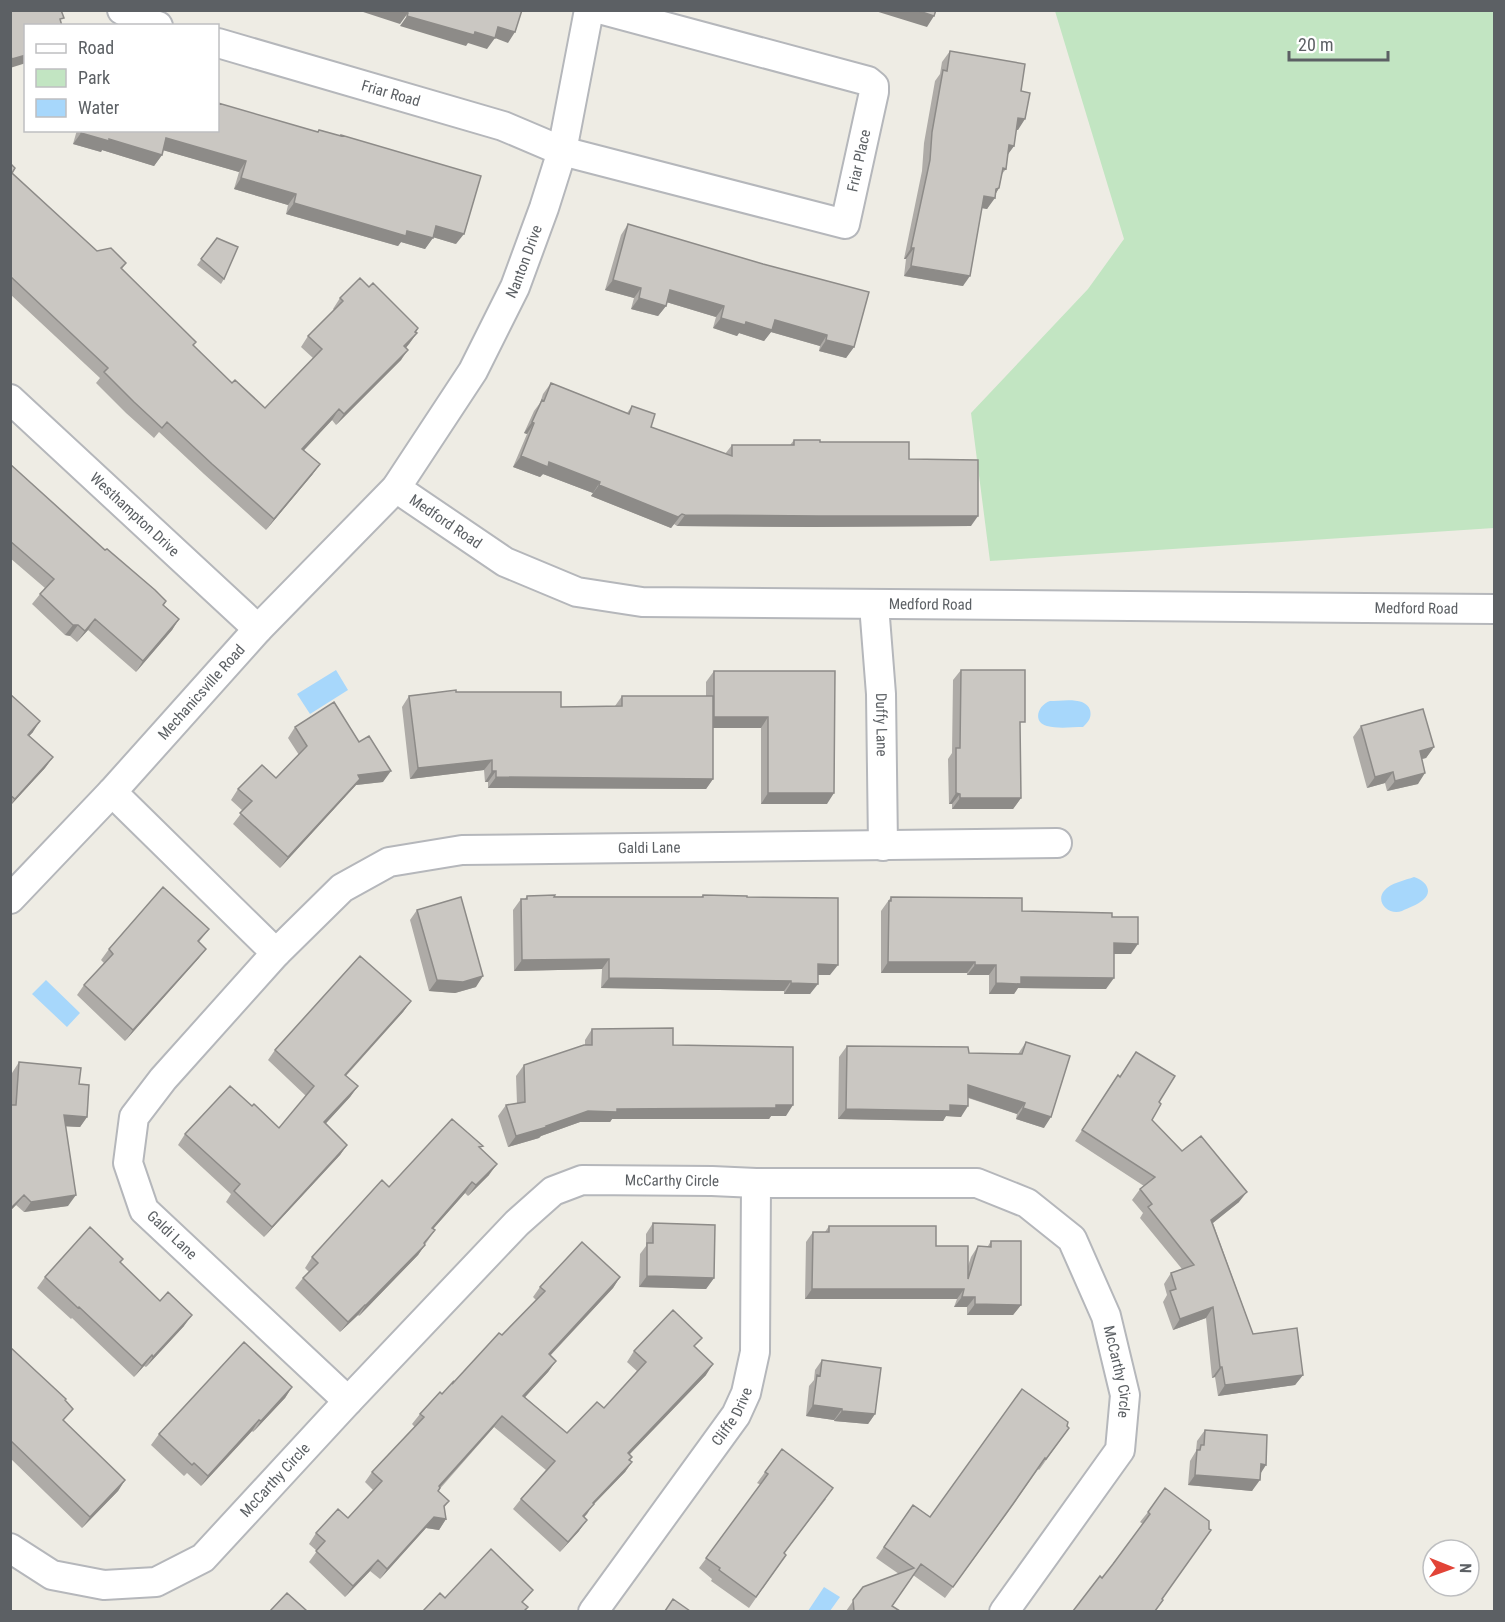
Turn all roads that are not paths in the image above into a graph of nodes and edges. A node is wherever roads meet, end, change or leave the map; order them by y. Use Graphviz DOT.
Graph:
graph roads {
  1 [pos="589,10"];
  2 [pos="603,10"];
  3 [pos="126,13"];
  4 [pos="152,24"];
  5 [pos="219,43"];
  6 [pos="562,151"];
  7 [pos="10,399"];
  8 [pos="396,488"];
  9 [pos="874,605"];
  10 [pos="1494,609"];
  11 [pos="258,629"];
  12 [pos="112,792"];
  13 [pos="1057,843"];
  14 [pos="883,846"];
  15 [pos="10,899"];
  16 [pos="276,953"];
  17 [pos="756,1183"];
  18 [pos="348,1401"];
  19 [pos="10,1548"];
  20 [pos="593,1611"];
  21 [pos="1004,1611"];
  1 -- 6 [label="street, Nanton Drive"];
  2 -- 6 [label="street, Friar Place"];
  3 -- 4 [label="street"];
  5 -- 6 [label="street, Friar Road"];
  6 -- 8 [label="street, Nanton Drive"];
  7 -- 11 [label="street, Westhampton Drive"];
  8 -- 9 [label="street, Medford Road"];
  8 -- 11 [label="street, Mechanicsville Road"];
  9 -- 10 [label="street, Medford Road"];
  9 -- 14 [label="street, Duffy Lane"];
  11 -- 12 [label="street, Mechanicsville Road"];
  12 -- 15 [label="street, Mechanicsville Road"];
  12 -- 16 [label="street"];
  13 -- 14 [label="street, Galdi Lane"];
  14 -- 16 [label="street, Galdi Lane"];
  16 -- 18 [label="street, Galdi Lane"];
  17 -- 18 [label="street, McCarthy Circle"];
  17 -- 20 [label="street, Cliffe Drive"];
  17 -- 21 [label="street, McCarthy Circle"];
  18 -- 19 [label="street, McCarthy Circle"];
}
